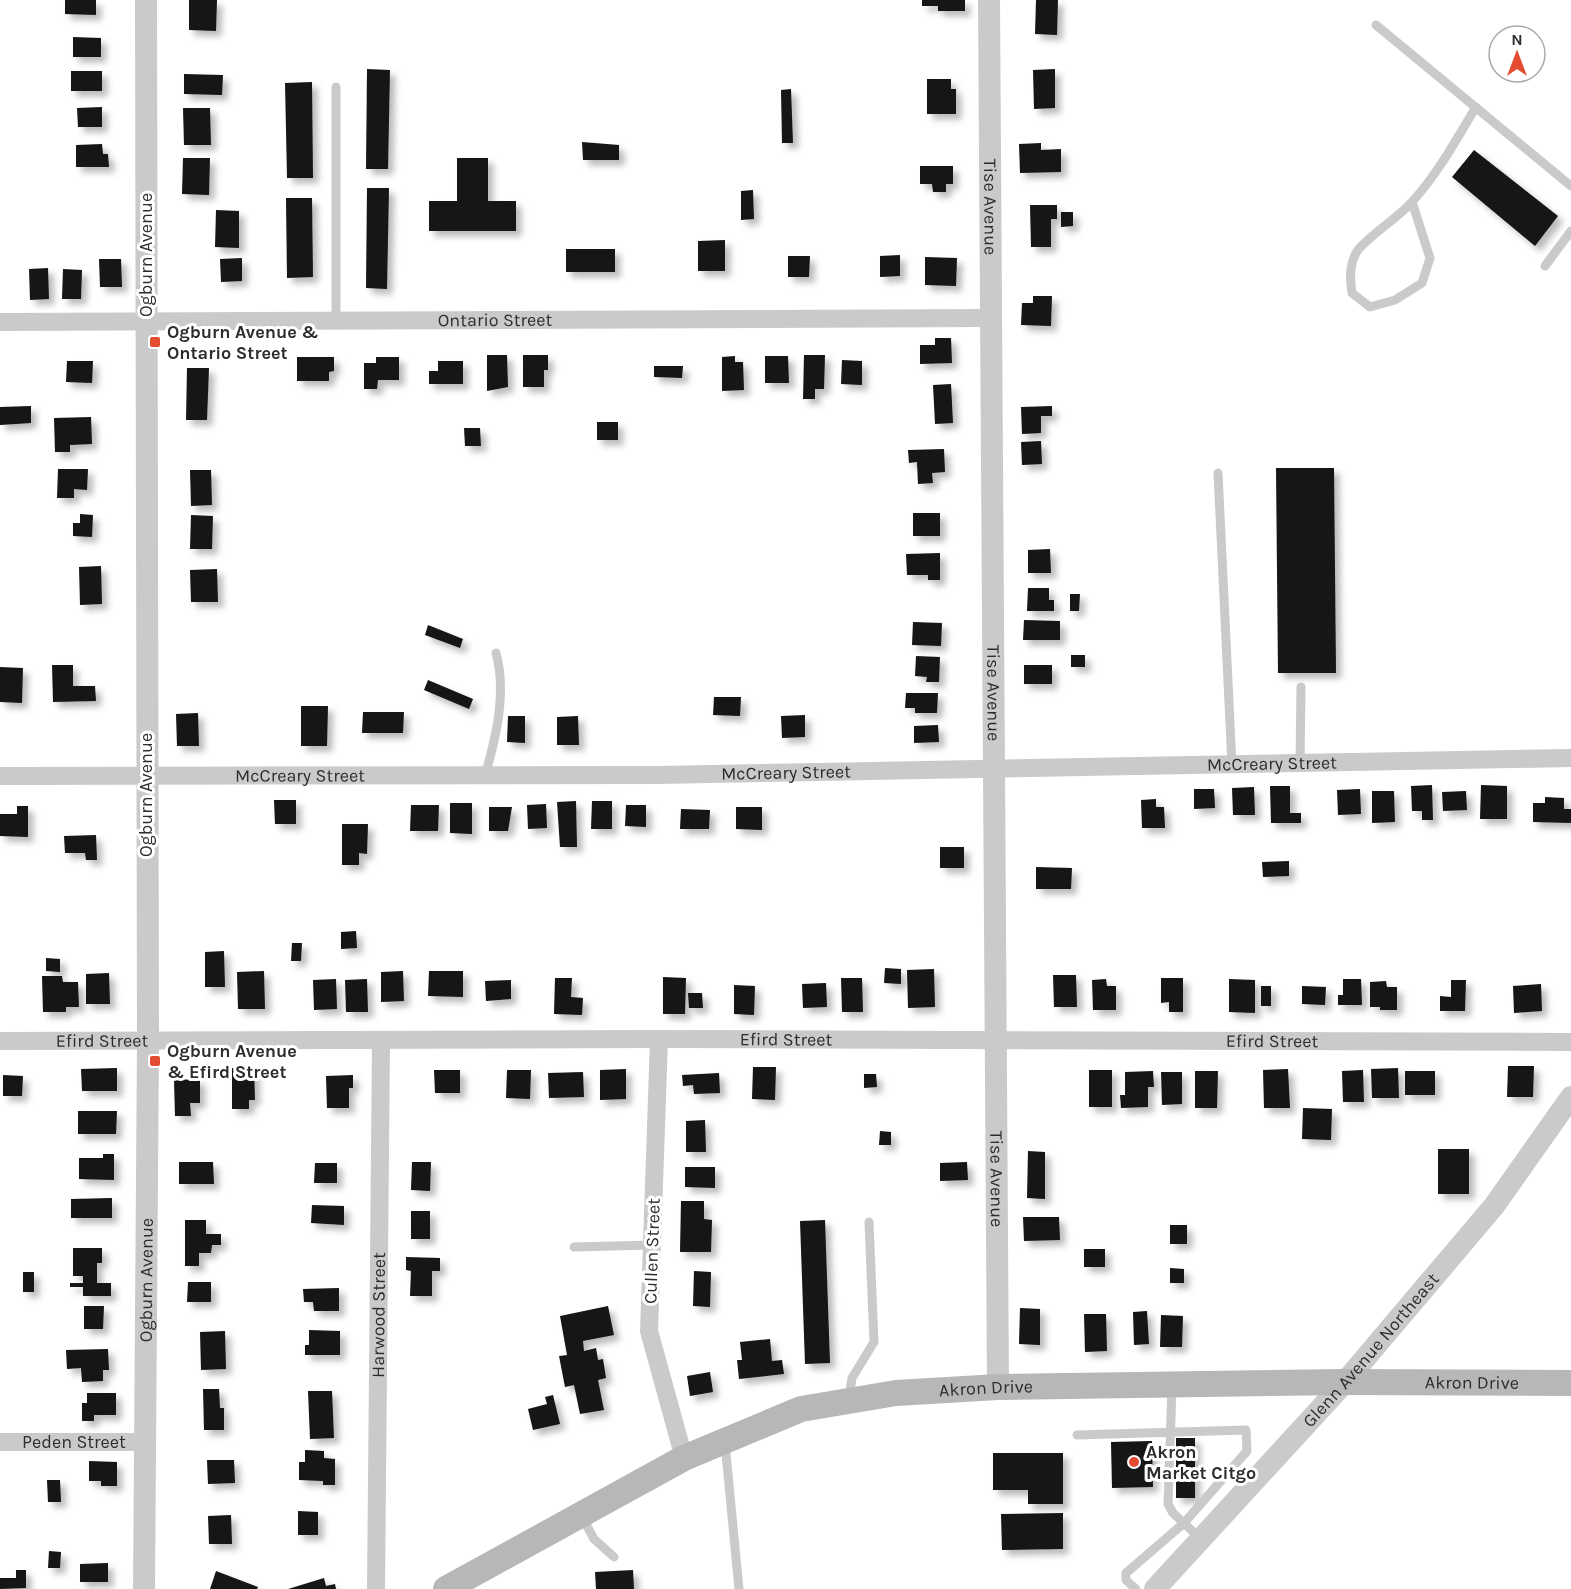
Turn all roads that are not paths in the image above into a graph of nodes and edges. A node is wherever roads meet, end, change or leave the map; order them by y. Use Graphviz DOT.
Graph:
graph roads {
  1 [pos="146,0"];
  2 [pos="989,0"];
  3 [pos="1376,25"];
  4 [pos="336,87"];
  5 [pos="1476,107"];
  6 [pos="1571,186"];
  7 [pos="1412,202"];
  8 [pos="1571,231"];
  9 [pos="1545,266"];
  10 [pos="990,318"];
  11 [pos="146,320"];
  12 [pos="336,321"];
  13 [pos="0,322"];
  14 [pos="1218,473"];
  15 [pos="496,653"];
  16 [pos="1301,687"];
  17 [pos="1571,758"];
  18 [pos="1300,763"];
  19 [pos="1232,765"];
  20 [pos="994,769"];
  21 [pos="0,776"];
  22 [pos="145,776"];
  23 [pos="485,776"];
  24 [pos="659,1040"];
  25 [pos="996,1040"];
  26 [pos="0,1041"];
  27 [pos="148,1041"];
  28 [pos="381,1041"];
  29 [pos="1571,1042"];
  30 [pos="1571,1097"];
  31 [pos="869,1222"];
  32 [pos="652,1245"];
  33 [pos="574,1248"];
  34 [pos="1345,1382"];
  35 [pos="1562,1383"];
  36 [pos="1172,1385"];
  37 [pos="998,1387"];
  38 [pos="849,1401"];
  39 [pos="1170,1432"];
  40 [pos="1077,1435"];
  41 [pos="724,1441"];
  42 [pos="0,1442"];
  43 [pos="146,1442"];
  44 [pos="684,1458"];
  45 [pos="581,1515"];
  46 [pos="1184,1523"];
  47 [pos="1201,1539"];
  48 [pos="614,1557"];
  49 [pos="144,1589"];
  50 [pos="376,1589"];
  51 [pos="446,1589"];
  52 [pos="739,1589"];
  53 [pos="1136,1589"];
  54 [pos="1155,1589"];
  1 -- 11 [label="street, Ogburn Avenue"];
  2 -- 10 [label="street, Tise Avenue"];
  3 -- 5 [label="lane"];
  4 -- 12 [label="lane"];
  5 -- 6 [label="lane"];
  5 -- 7 [label="lane"];
  7 -- 7 [label="lane"];
  8 -- 9 [label="lane"];
  10 -- 12 [label="street, Ontario Street"];
  10 -- 20 [label="street, Tise Avenue"];
  11 -- 12 [label="street, Ontario Street"];
  11 -- 13 [label="street, Ontario Street"];
  11 -- 22 [label="street, Ogburn Avenue"];
  14 -- 19 [label="lane"];
  15 -- 23 [label="lane"];
  16 -- 18 [label="lane"];
  17 -- 18 [label="street, McCreary Street"];
  18 -- 19 [label="street, McCreary Street"];
  19 -- 20 [label="street, McCreary Street"];
  20 -- 23 [label="street, McCreary Street"];
  20 -- 25 [label="street, Tise Avenue"];
  21 -- 22 [label="street, McCreary Street"];
  22 -- 23 [label="street, McCreary Street"];
  22 -- 27 [label="street, Ogburn Avenue"];
  24 -- 25 [label="street, Efird Street"];
  24 -- 28 [label="street, Efird Street"];
  24 -- 32 [label="street, Cullen Street"];
  25 -- 29 [label="street, Efird Street"];
  25 -- 37 [label="street, Tise Avenue"];
  26 -- 27 [label="street, Efird Street"];
  27 -- 28 [label="street, Efird Street"];
  27 -- 43 [label="street, Ogburn Avenue"];
  28 -- 50 [label="street, Harwood Street"];
  30 -- 34 [label="street, Glenn Avenue Northeast"];
  31 -- 38 [label="lane"];
  32 -- 33 [label="lane"];
  32 -- 44 [label="street, Cullen Street"];
  34 -- 35 [label="main road, Akron Drive"];
  34 -- 36 [label="main road, Akron Drive"];
  34 -- 47 [label="street, Glenn Avenue Northeast"];
  36 -- 37 [label="main road, Akron Drive"];
  36 -- 39 [label="lane"];
  37 -- 38 [label="main road, Akron Drive"];
  38 -- 41 [label="main road, Akron Drive"];
  39 -- 40 [label="lane"];
  39 -- 46 [label="lane"];
  39 -- 46 [label="lane"];
  41 -- 44 [label="main road, Akron Drive"];
  41 -- 52 [label="lane"];
  42 -- 43 [label="street, Peden Street"];
  43 -- 49 [label="street, Ogburn Avenue"];
  44 -- 45 [label="main road, Akron Drive"];
  45 -- 48 [label="lane"];
  45 -- 51 [label="main road, Akron Drive"];
  46 -- 47 [label="lane"];
  46 -- 53 [label="lane"];
  47 -- 54 [label="street, Glenn Avenue Northeast"];
}
